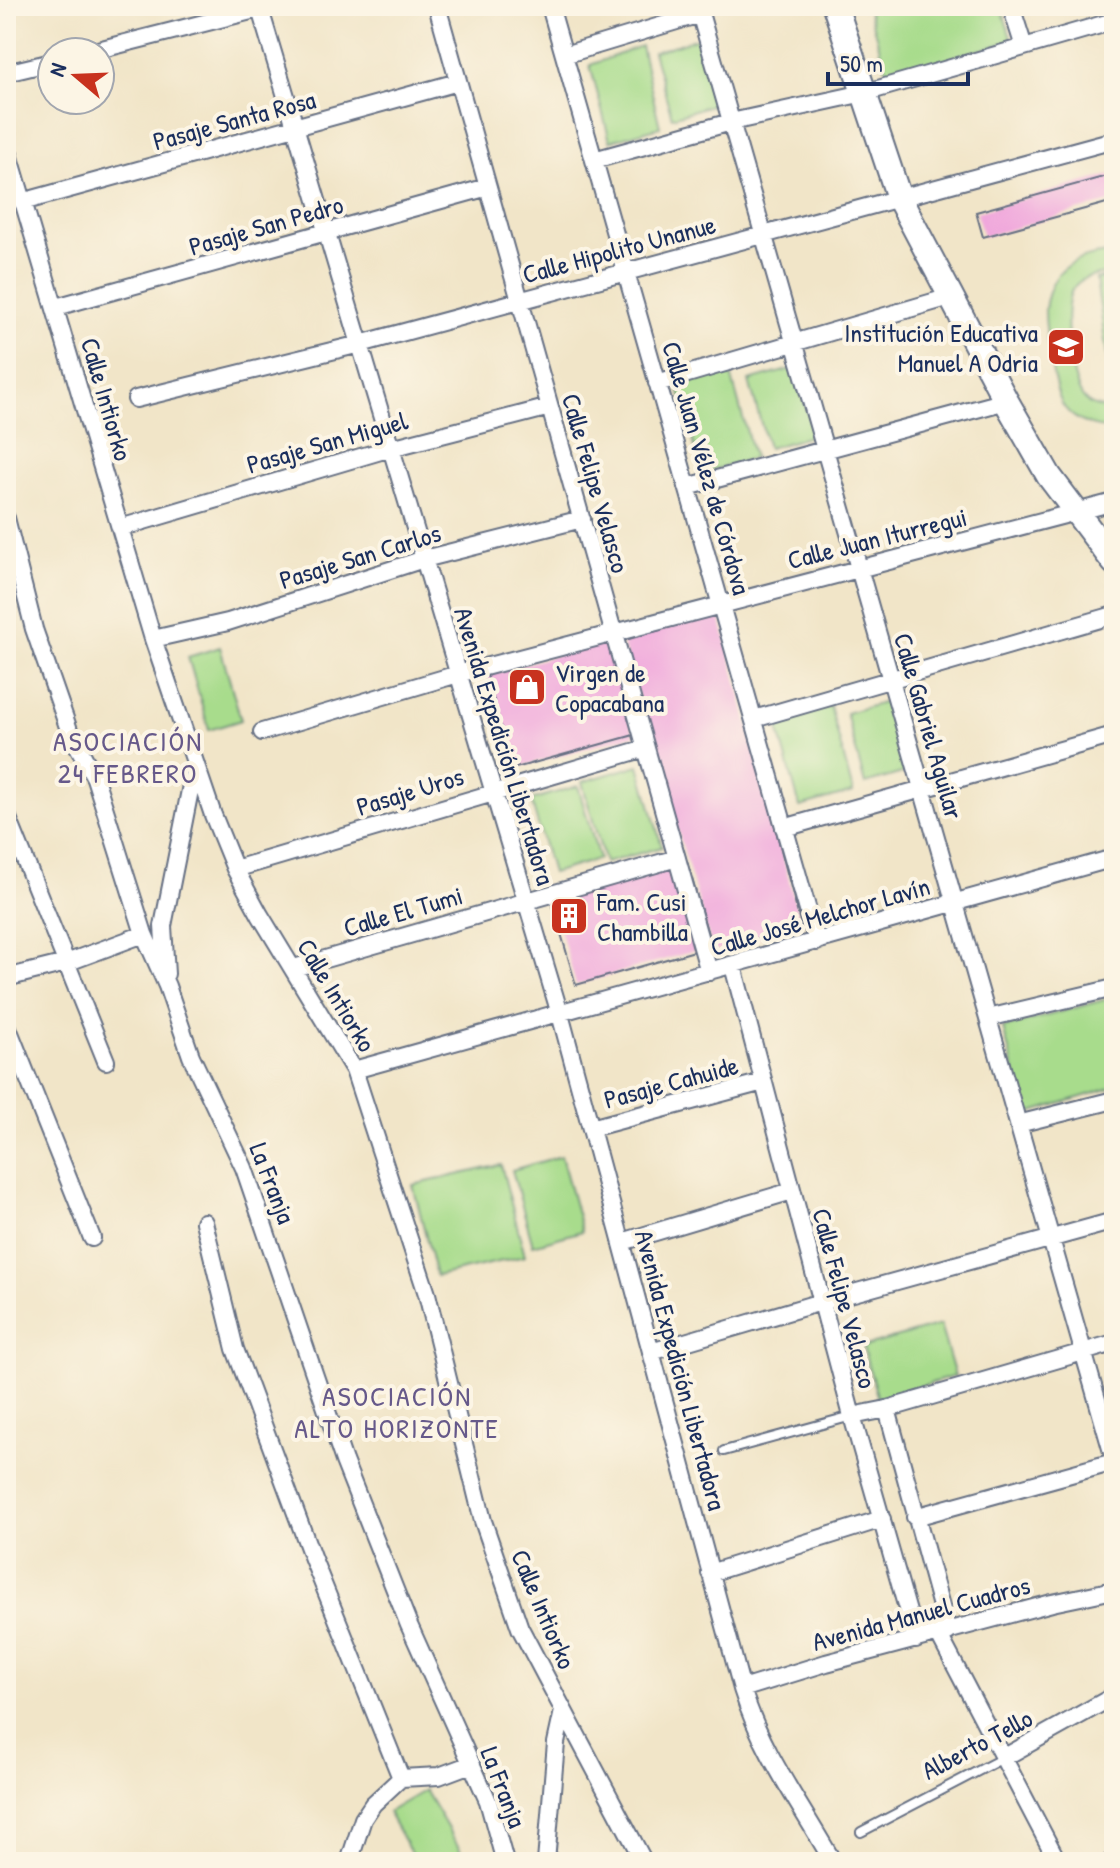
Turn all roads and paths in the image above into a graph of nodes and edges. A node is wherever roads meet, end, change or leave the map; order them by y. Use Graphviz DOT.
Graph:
graph roads {
  1 [pos="437,6"];
  2 [pos="550,6"];
  3 [pos="835,6"];
  4 [pos="1011,6"];
  5 [pos="263,7"];
  6 [pos="699,10"];
  7 [pos="1114,21"];
  8 [pos="116,45"];
  9 [pos="1024,47"];
  10 [pos="564,55"];
  11 [pos="36,66"];
  12 [pos="6,73"];
  13 [pos="458,82"];
  14 [pos="864,93"];
  15 [pos="731,122"];
  16 [pos="295,128"];
  17 [pos="1114,140"];
  18 [pos="6,144"];
  19 [pos="594,160"];
  20 [pos="488,187"];
  21 [pos="899,198"];
  22 [pos="22,202"];
  23 [pos="327,233"];
  24 [pos="764,235"];
  25 [pos="626,272"];
  26 [pos="950,297"];
  27 [pos="520,300"];
  28 [pos="56,307"];
  29 [pos="794,342"];
  30 [pos="360,344"];
  31 [pos="657,383"];
  32 [pos="136,399"];
  33 [pos="1006,401"];
  34 [pos="550,407"];
  35 [pos="391,448"];
  36 [pos="824,448"];
  37 [pos="687,487"];
  38 [pos="1114,502"];
  39 [pos="1076,512"];
  40 [pos="6,518"];
  41 [pos="582,519"];
  42 [pos="120,528"];
  43 [pos="424,559"];
  44 [pos="1114,562"];
  45 [pos="859,567"];
  46 [pos="721,604"];
  47 [pos="1114,615"];
  48 [pos="614,632"];
  49 [pos="153,639"];
  50 [pos="458,674"];
  51 [pos="891,680"];
  52 [pos="754,719"];
  53 [pos="262,732"];
  54 [pos="1114,735"];
  55 [pos="646,748"];
  56 [pos="195,763"];
  57 [pos="922,789"];
  58 [pos="493,791"];
  59 [pos="6,813"];
  60 [pos="784,828"];
  61 [pos="677,858"];
  62 [pos="1114,858"];
  63 [pos="235,869"];
  64 [pos="526,902"];
  65 [pos="955,904"];
  66 [pos="144,934"];
  67 [pos="817,942"];
  68 [pos="66,963"];
  69 [pos="733,966"];
  70 [pos="294,968"];
  71 [pos="709,972"];
  72 [pos="6,978"];
  73 [pos="167,986"];
  74 [pos="1114,988"];
  75 [pos="560,1014"];
  76 [pos="988,1018"];
  77 [pos="6,1023"];
  78 [pos="106,1061"];
  79 [pos="354,1070"];
  80 [pos="763,1082"];
  81 [pos="1114,1100"];
  82 [pos="1018,1124"];
  83 [pos="591,1128"];
  84 [pos="792,1191"];
  85 [pos="1114,1221"];
  86 [pos="204,1222"];
  87 [pos="92,1238"];
  88 [pos="1051,1238"];
  89 [pos="622,1242"];
  90 [pos="821,1302"];
  91 [pos="1114,1343"];
  92 [pos="651,1352"];
  93 [pos="1083,1352"];
  94 [pos="887,1409"];
  95 [pos="852,1416"];
  96 [pos="724,1451"];
  97 [pos="1114,1460"];
  98 [pos="915,1517"];
  99 [pos="882,1519"];
  100 [pos="710,1573"];
  101 [pos="1114,1590"];
  102 [pos="943,1634"];
  103 [pos="916,1640"];
  104 [pos="742,1689"];
  105 [pos="1114,1696"];
  106 [pos="563,1711"];
  107 [pos="1003,1758"];
  108 [pos="471,1764"];
  109 [pos="401,1778"];
  110 [pos="861,1832"];
  111 [pos="349,1862"];
  112 [pos="505,1862"];
  113 [pos="546,1862"];
  114 [pos="644,1862"];
  115 [pos="833,1862"];
  116 [pos="1058,1862"];
  1 -- 13 [label="street, Calle Felipe Velasco"];
  2 -- 10 [label="street, Calle Juan Vélez de Córdova"];
  3 -- 14 [label="street"];
  4 -- 9 [label="street"];
  5 -- 8 [label="street"];
  5 -- 16 [label="street, Avenida Expedición Libertadora"];
  6 -- 10 [label="street"];
  6 -- 15 [label="street, Calle Gabriel Aguilar"];
  7 -- 9 [label="street"];
  9 -- 14 [label="street"];
  10 -- 19 [label="street, Calle Juan Vélez de Córdova"];
  11 -- 12 [label="street"];
  13 -- 16 [label="street, Pasaje Santa Rosa"];
  13 -- 20 [label="street, Calle Felipe Velasco"];
  14 -- 15 [label="street"];
  14 -- 21 [label="street"];
  15 -- 19 [label="street"];
  15 -- 24 [label="street, Calle Gabriel Aguilar"];
  16 -- 22 [label="street, Pasaje Santa Rosa"];
  16 -- 23 [label="street, Avenida Expedición Libertadora"];
  17 -- 21 [label="street, Calle Hipolito Unanue"];
  18 -- 22 [label="street, Calle Intiorko"];
  19 -- 25 [label="street, Calle Juan Vélez de Córdova"];
  20 -- 23 [label="street, Pasaje San Pedro"];
  20 -- 27 [label="street, Calle Felipe Velasco"];
  21 -- 24 [label="street, Calle Hipolito Unanue"];
  21 -- 26 [label="street"];
  22 -- 28 [label="street, Calle Intiorko"];
  23 -- 28 [label="street, Pasaje San Pedro"];
  23 -- 30 [label="street, Avenida Expedición Libertadora"];
  24 -- 25 [label="street, Calle Hipolito Unanue"];
  24 -- 29 [label="street, Calle Gabriel Aguilar"];
  25 -- 27 [label="street, Calle Hipolito Unanue"];
  25 -- 31 [label="street, Calle Juan Vélez de Córdova"];
  26 -- 29 [label="street"];
  26 -- 33 [label="street"];
  27 -- 30 [label="street, Calle Hipolito Unanue"];
  27 -- 34 [label="street, Calle Felipe Velasco"];
  28 -- 42 [label="street, Calle Intiorko"];
  29 -- 31 [label="street"];
  29 -- 36 [label="street, Calle Gabriel Aguilar"];
  30 -- 32 [label="street, Calle Hipolito Unanue"];
  30 -- 35 [label="street, Avenida Expedición Libertadora"];
  31 -- 37 [label="street, Calle Juan Vélez de Córdova"];
  33 -- 36 [label="street"];
  33 -- 39 [label="street"];
  34 -- 35 [label="street, Pasaje San Miguel"];
  34 -- 41 [label="street, Calle Felipe Velasco"];
  35 -- 42 [label="street, Pasaje San Miguel"];
  35 -- 43 [label="street, Avenida Expedición Libertadora"];
  36 -- 37 [label="street"];
  36 -- 45 [label="street, Calle Gabriel Aguilar"];
  37 -- 46 [label="street, Calle Juan Vélez de Córdova"];
  38 -- 39 [label="street, Calle Juan Iturregui"];
  39 -- 44 [label="street"];
  39 -- 45 [label="street, Calle Juan Iturregui"];
  40 -- 66 [label="street, La Franja"];
  41 -- 43 [label="street, Pasaje San Carlos"];
  41 -- 48 [label="street, Calle Felipe Velasco"];
  42 -- 49 [label="street, Calle Intiorko"];
  43 -- 49 [label="street, Pasaje San Carlos"];
  43 -- 50 [label="street, Avenida Expedición Libertadora"];
  45 -- 46 [label="street, Calle Juan Iturregui"];
  45 -- 51 [label="street, Calle Gabriel Aguilar"];
  46 -- 48 [label="street, Calle Juan Iturregui"];
  46 -- 52 [label="street, Calle Juan Vélez de Córdova"];
  47 -- 51 [label="street"];
  48 -- 50 [label="street, Calle Juan Iturregui"];
  48 -- 55 [label="street, Calle Felipe Velasco"];
  49 -- 56 [label="street, Calle Intiorko"];
  50 -- 53 [label="street, Calle Juan Iturregui"];
  50 -- 58 [label="street, Avenida Expedición Libertadora"];
  51 -- 52 [label="street"];
  51 -- 57 [label="street, Calle Gabriel Aguilar"];
  52 -- 60 [label="street, Calle Juan Vélez de Córdova"];
  54 -- 57 [label="street"];
  55 -- 58 [label="street, Pasaje Uros"];
  55 -- 61 [label="street, Calle Felipe Velasco"];
  56 -- 63 [label="street, Calle Intiorko"];
  56 -- 73 [label="street"];
  57 -- 60 [label="street"];
  57 -- 65 [label="street, Calle Gabriel Aguilar"];
  58 -- 63 [label="street, Pasaje Uros"];
  58 -- 64 [label="street, Avenida Expedición Libertadora"];
  59 -- 68 [label="street"];
  60 -- 67 [label="street, Calle Juan Vélez de Córdova"];
  61 -- 64 [label="street, Calle El Tumi"];
  61 -- 71 [label="street, Calle Felipe Velasco"];
  62 -- 65 [label="street, Calle José Melchor Lavín"];
  63 -- 70 [label="street, Calle Intiorko"];
  64 -- 70 [label="street, Calle El Tumi"];
  64 -- 75 [label="street, Avenida Expedición Libertadora"];
  65 -- 67 [label="street, Calle José Melchor Lavín"];
  65 -- 76 [label="street, Calle Gabriel Aguilar"];
  66 -- 68 [label="street"];
  66 -- 73 [label="street, La Franja"];
  67 -- 69 [label="street, Calle José Melchor Lavín"];
  68 -- 72 [label="street"];
  68 -- 78 [label="street"];
  69 -- 71 [label="street, Calle José Melchor Lavín"];
  69 -- 80 [label="street, Calle Felipe Velasco"];
  70 -- 79 [label="street, Calle Intiorko"];
  71 -- 75 [label="street, Calle José Melchor Lavín"];
  73 -- 108 [label="street, La Franja"];
  74 -- 76 [label="street"];
  75 -- 79 [label="street, Calle José Melchor Lavín"];
  75 -- 83 [label="street, Avenida Expedición Libertadora"];
  76 -- 82 [label="street, Calle Gabriel Aguilar"];
  77 -- 87 [label="street"];
  79 -- 106 [label="street, Calle Intiorko"];
  80 -- 83 [label="street, Pasaje Cahuide"];
  80 -- 84 [label="street, Calle Felipe Velasco"];
  81 -- 82 [label="street"];
  82 -- 88 [label="street, Calle Gabriel Aguilar"];
  83 -- 89 [label="street, Avenida Expedición Libertadora"];
  84 -- 89 [label="street"];
  84 -- 90 [label="street, Calle Felipe Velasco"];
  85 -- 88 [label="street"];
  86 -- 109 [label="street"];
  88 -- 90 [label="street"];
  88 -- 93 [label="street, Calle Gabriel Aguilar"];
  89 -- 92 [label="street, Avenida Expedición Libertadora"];
  90 -- 92 [label="street"];
  90 -- 95 [label="street, Calle Felipe Velasco"];
  91 -- 93 [label="street"];
  92 -- 100 [label="street, Avenida Expedición Libertadora"];
  93 -- 94 [label="street"];
  93 -- 97 [label="street, Calle Gabriel Aguilar"];
  94 -- 95 [label="street"];
  94 -- 98 [label="street, Calle Felipe Velasco"];
  95 -- 96 [label="lane"];
  95 -- 99 [label="street, Calle Felipe Velasco"];
  97 -- 98 [label="street"];
  98 -- 102 [label="street, Calle Felipe Velasco"];
  99 -- 100 [label="street"];
  99 -- 103 [label="street, Calle Felipe Velasco"];
  100 -- 104 [label="street, Avenida Expedición Libertadora"];
  101 -- 102 [label="street, Avenida Manuel Cuadros"];
  102 -- 103 [label="street, Avenida Manuel Cuadros"];
  102 -- 107 [label="street, Calle Felipe Velasco"];
  103 -- 104 [label="street, Avenida Manuel Cuadros"];
  104 -- 115 [label="street, Avenida Expedición Libertadora"];
  105 -- 107 [label="street, Alberto Tello"];
  106 -- 113 [label="street, La Franja"];
  106 -- 114 [label="street, Calle Intiorko"];
  107 -- 110 [label="lane, Alberto Tello"];
  107 -- 116 [label="street, Calle Felipe Velasco"];
  108 -- 109 [label="street"];
  108 -- 112 [label="street, La Franja"];
  109 -- 111 [label="street"];
}
